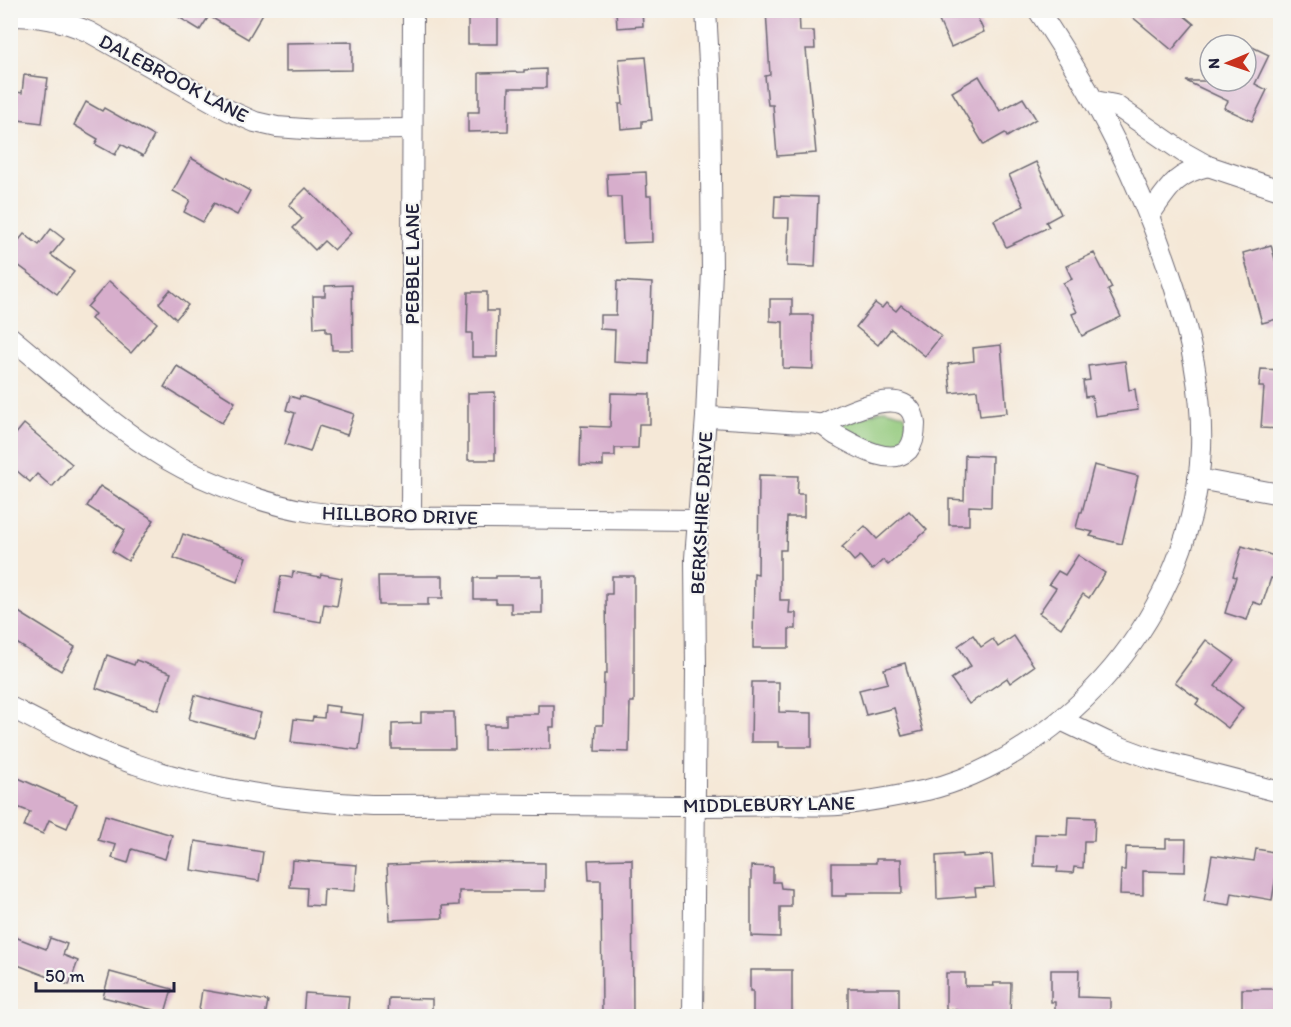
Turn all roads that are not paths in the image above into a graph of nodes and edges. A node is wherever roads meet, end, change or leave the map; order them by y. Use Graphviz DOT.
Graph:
graph roads {
  1 [pos="413,10"];
  2 [pos="706,10"];
  3 [pos="1038,10"];
  4 [pos="10,16"];
  5 [pos="1095,101"];
  6 [pos="411,129"];
  7 [pos="1208,166"];
  8 [pos="1281,190"];
  9 [pos="1149,216"];
  10 [pos="10,337"];
  11 [pos="706,417"];
  12 [pos="821,425"];
  13 [pos="1198,479"];
  14 [pos="1281,494"];
  15 [pos="411,518"];
  16 [pos="698,520"];
  17 [pos="10,707"];
  18 [pos="1061,720"];
  19 [pos="1281,792"];
  20 [pos="694,806"];
  21 [pos="693,1017"];
  1 -- 6 [label="street, PEBBLE LANE"];
  2 -- 11 [label="street, BERKSHIRE DRIVE"];
  3 -- 5 [label="street, MIDDLEBURY LANE"];
  4 -- 6 [label="street, DALEBROOK LANE"];
  5 -- 7 [label="street"];
  5 -- 9 [label="street, MIDDLEBURY LANE"];
  6 -- 15 [label="street, PEBBLE LANE"];
  7 -- 8 [label="street"];
  7 -- 9 [label="street"];
  9 -- 13 [label="street, MIDDLEBURY LANE"];
  10 -- 15 [label="street, HILLBORO DRIVE"];
  11 -- 12 [label="street"];
  11 -- 16 [label="street, BERKSHIRE DRIVE"];
  13 -- 14 [label="street"];
  13 -- 18 [label="street, MIDDLEBURY LANE"];
  15 -- 16 [label="street, HILLBORO DRIVE"];
  16 -- 20 [label="street, BERKSHIRE DRIVE"];
  17 -- 20 [label="street, MIDDLEBURY LANE"];
  18 -- 19 [label="street"];
  18 -- 20 [label="street, MIDDLEBURY LANE"];
  20 -- 21 [label="street, BERKSHIRE DRIVE"];
}
